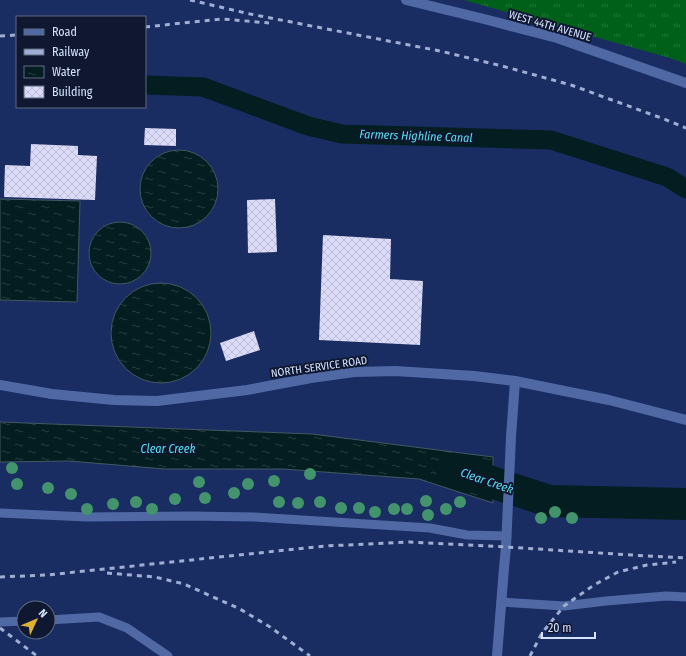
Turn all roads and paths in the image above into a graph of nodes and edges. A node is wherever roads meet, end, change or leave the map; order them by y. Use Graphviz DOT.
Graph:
graph roads {
  1 [pos="406,0"];
  2 [pos="686,83"];
  3 [pos="515,381"];
  4 [pos="0,385"];
  5 [pos="686,420"];
  6 [pos="0,513"];
  7 [pos="507,536"];
  8 [pos="686,597"];
  9 [pos="501,602"];
  10 [pos="56,620"];
  11 [pos="16,621"];
  12 [pos="0,622"];
  13 [pos="168,656"];
  14 [pos="497,656"];
  1 -- 2 [label="street, WEST 44TH AVENUE"];
  3 -- 4 [label="street, NORTH SERVICE ROAD"];
  3 -- 5 [label="street, NORTH SERVICE ROAD"];
  3 -- 7 [label="street"];
  6 -- 7 [label="lane"];
  7 -- 9 [label="street"];
  8 -- 9 [label="lane"];
  9 -- 14 [label="street"];
  10 -- 13 [label="lane"];
  11 -- 12 [label="lane"];
}
